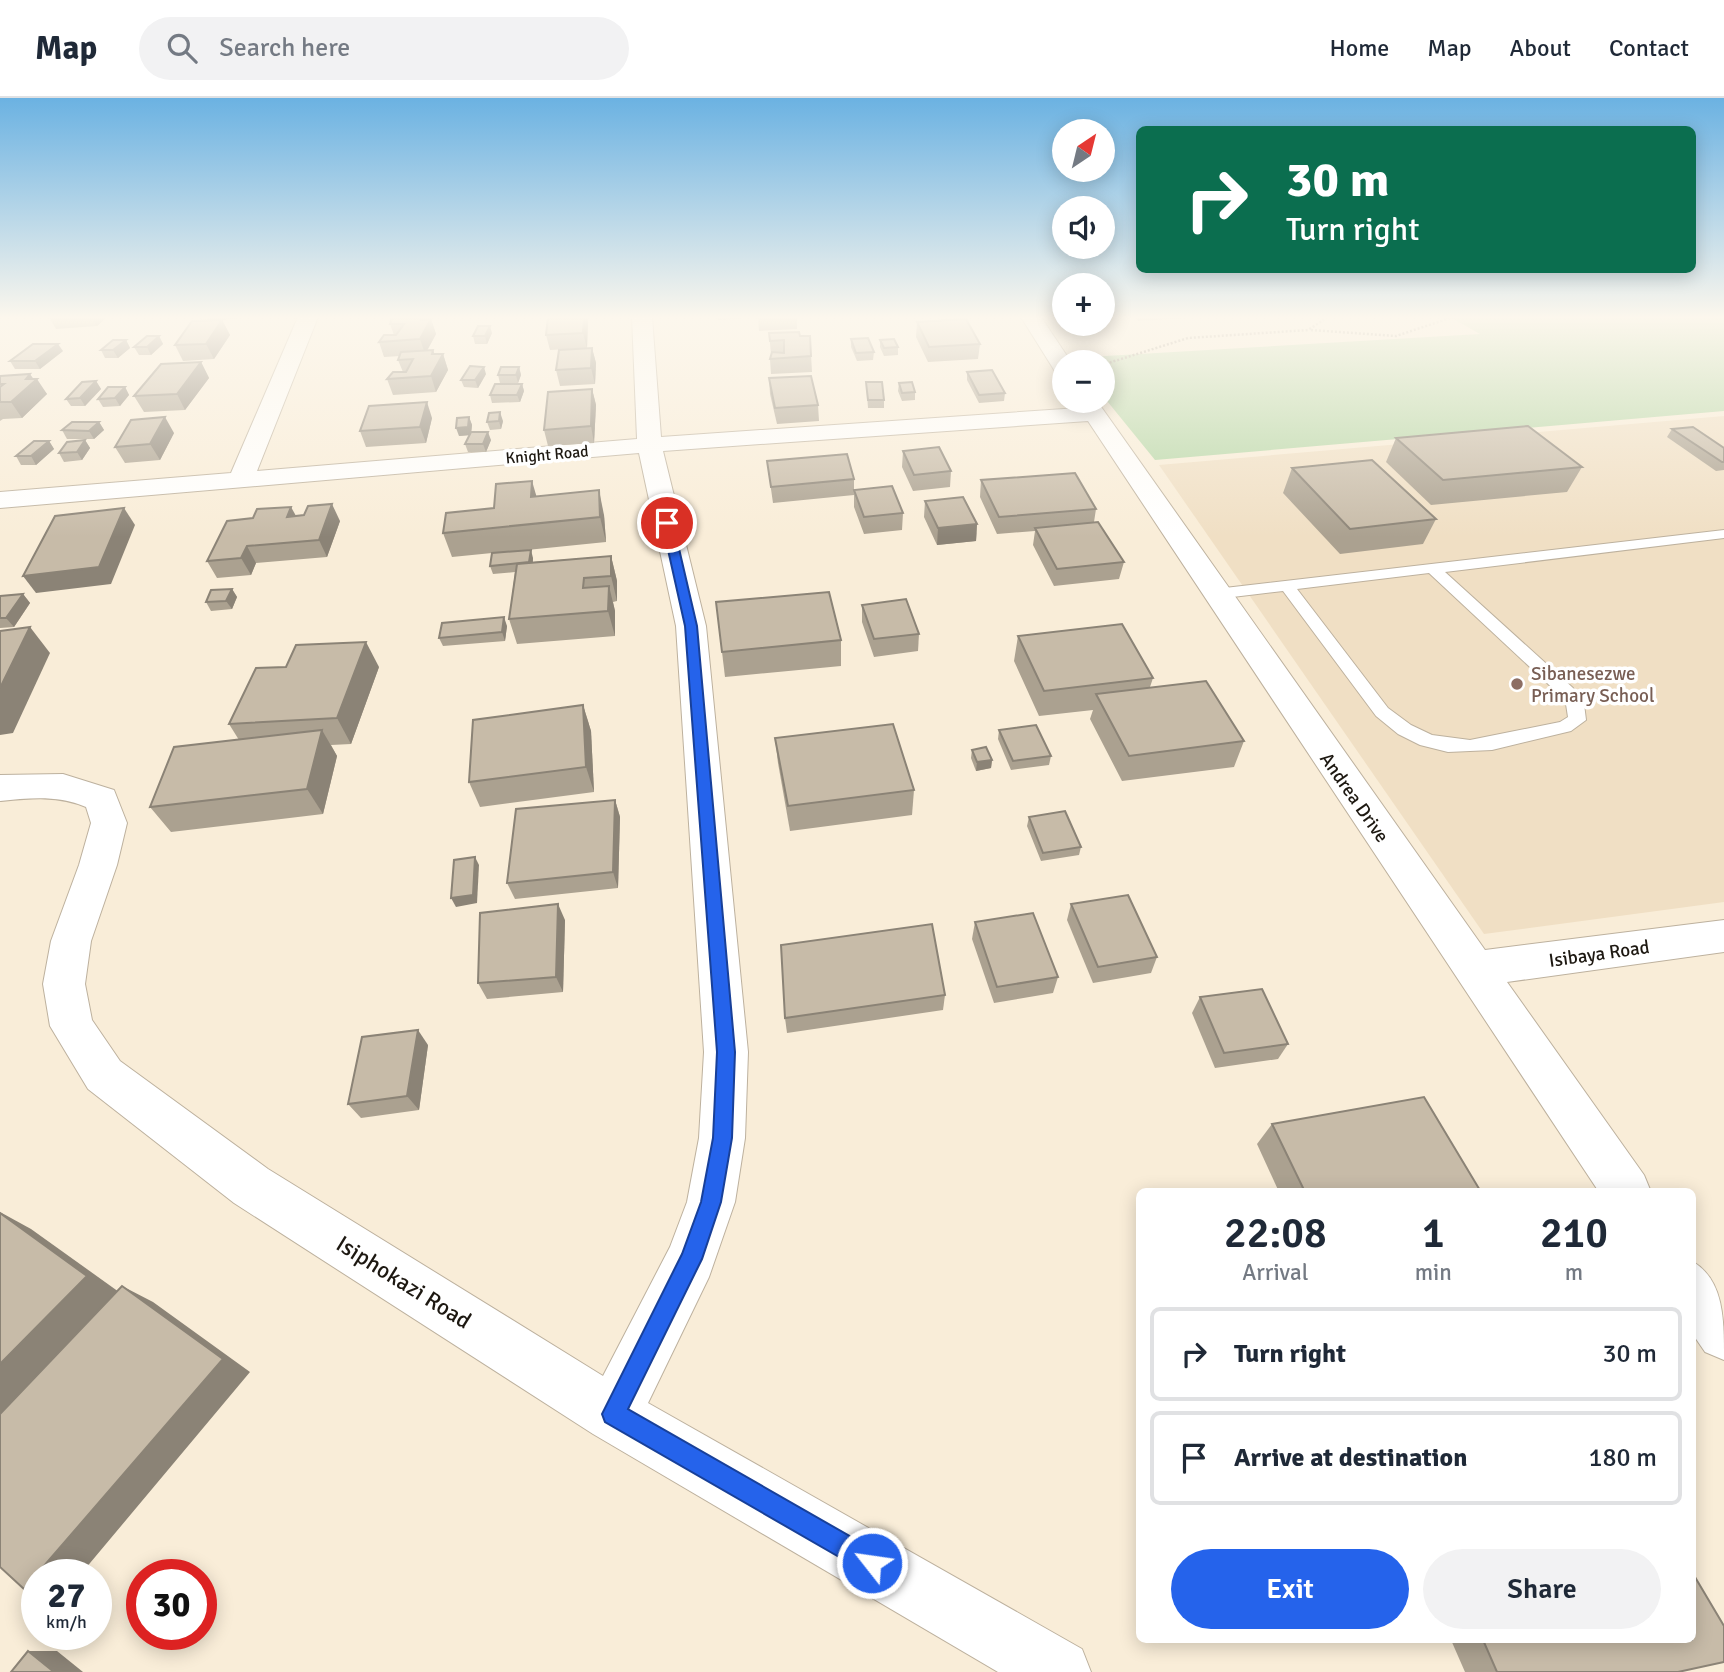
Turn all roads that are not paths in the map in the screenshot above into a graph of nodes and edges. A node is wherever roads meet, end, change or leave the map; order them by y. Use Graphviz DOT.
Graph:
graph roads {
  1 [pos="278,390"];
  2 [pos="646,390"];
  3 [pos="1052,410"];
  4 [pos="1094,413"];
  5 [pos="649,445"];
  6 [pos="240,481"];
  7 [pos="0,500"];
  8 [pos="1724,534"];
  9 [pos="1432,568"];
  10 [pos="1287,586"];
  11 [pos="1216,594"];
  12 [pos="0,788"];
  13 [pos="1724,936"];
  14 [pos="1474,969"];
  15 [pos="1624,1188"];
  16 [pos="1696,1293"];
  17 [pos="1724,1333"];
  18 [pos="613,1414"];
  19 [pos="1059,1672"];
  1 -- 6 [label="street"];
  2 -- 5 [label="street"];
  3 -- 5 [label="street, Knight Road"];
  4 -- 11 [label="street, Andrea Drive"];
  5 -- 6 [label="street, Knight Road"];
  5 -- 18 [label="street"];
  6 -- 7 [label="street, Knight Road"];
  8 -- 9 [label="lane"];
  9 -- 10 [label="lane"];
  9 -- 10 [label="lane"];
  10 -- 11 [label="lane"];
  11 -- 14 [label="street, Andrea Drive"];
  12 -- 18 [label="street, Isiphokazi Road"];
  13 -- 14 [label="street, Isibaya Road"];
  14 -- 15 [label="street, Andrea Drive"];
  16 -- 17 [label="street"];
  18 -- 19 [label="street, Isiphokazi Road"];
}
